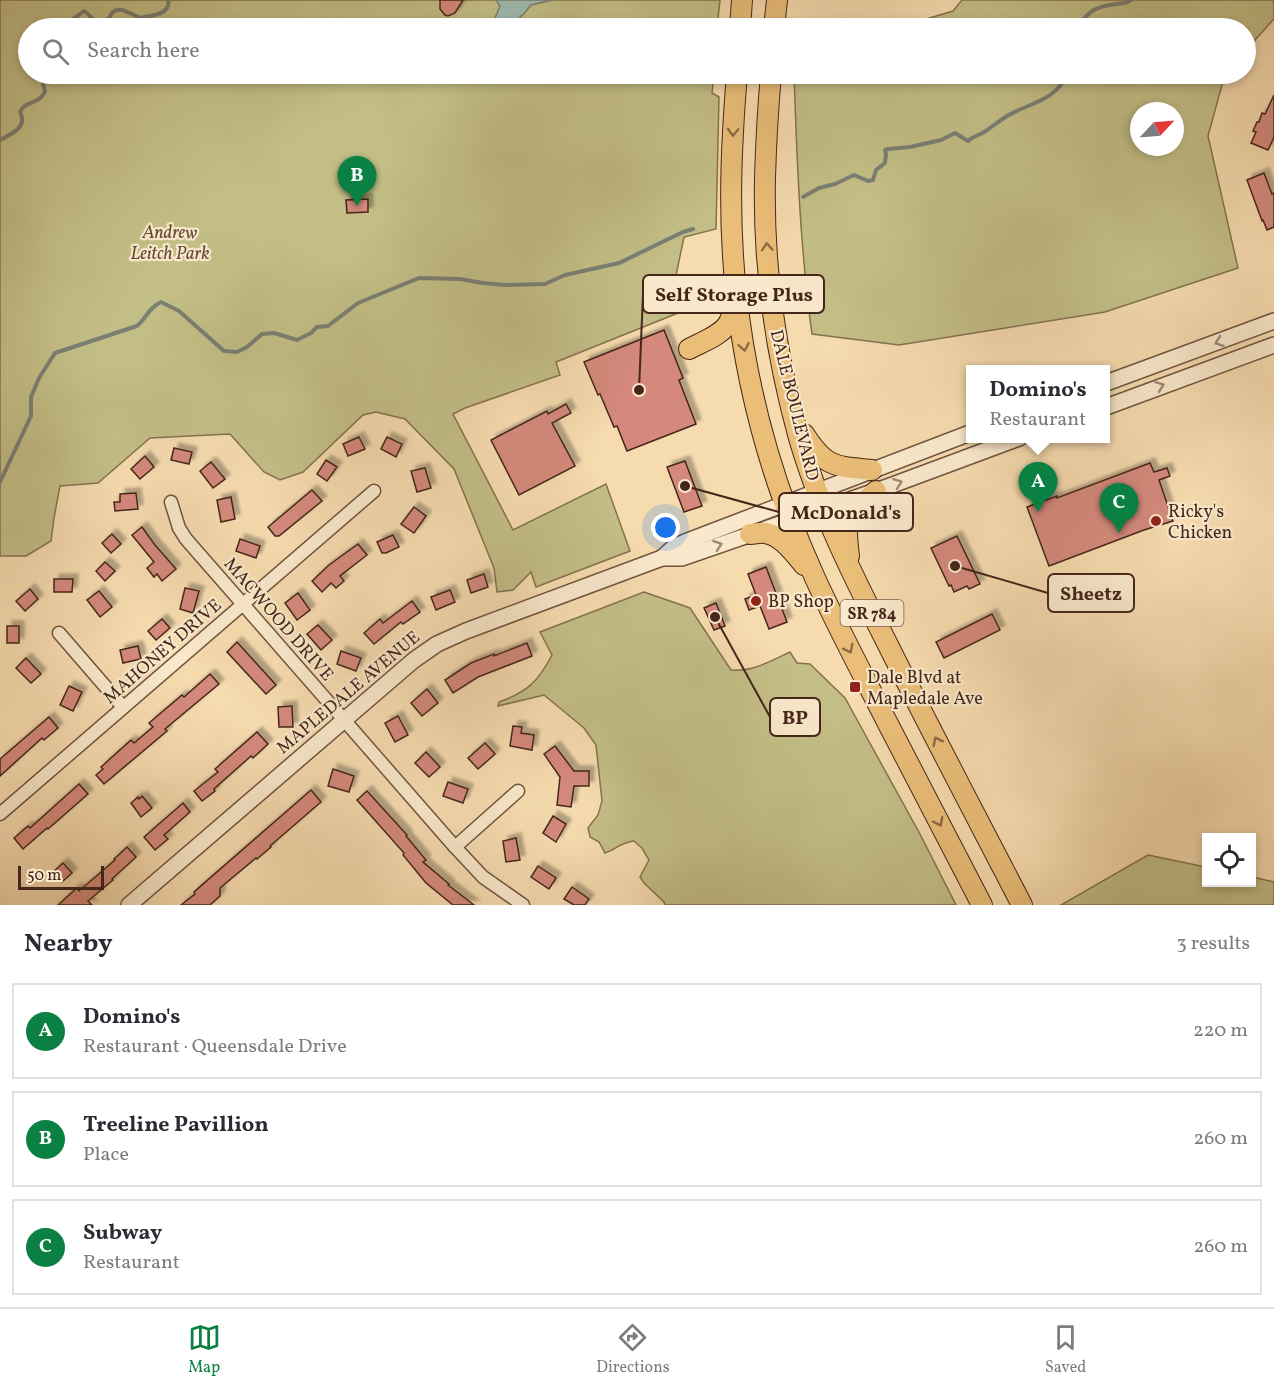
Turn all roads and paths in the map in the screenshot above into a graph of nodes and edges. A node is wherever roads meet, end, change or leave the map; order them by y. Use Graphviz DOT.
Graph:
graph roads {
  1 [pos="742,0"];
  2 [pos="777,0"];
  3 [pos="741,18"];
  4 [pos="775,18"];
  5 [pos="736,84"];
  6 [pos="770,84"];
  7 [pos="736,291"];
  8 [pos="1274,321"];
  9 [pos="1274,345"];
  10 [pos="689,349"];
  11 [pos="1110,382"];
  12 [pos="1110,405"];
  13 [pos="795,420"];
  14 [pos="966,435"];
  15 [pos="1005,443"];
  16 [pos="872,470"];
  17 [pos="374,491"];
  18 [pos="876,491"];
  19 [pos="820,500"];
  20 [pos="171,502"];
  21 [pos="788,512"];
  22 [pos="750,534"];
  23 [pos="662,558"];
  24 [pos="850,568"];
  25 [pos="814,577"];
  26 [pos="243,604"];
  27 [pos="58,633"];
  28 [pos="123,707"];
  29 [pos="344,720"];
  30 [pos="518,791"];
  31 [pos="0,814"];
  32 [pos="455,848"];
  33 [pos="129,905"];
  34 [pos="523,905"];
  35 [pos="982,905"];
  36 [pos="1022,905"];
  1 -- 3 [label="main road"];
  2 -- 4 [label="main road"];
  5 -- 7 [label="main road, DALE BOULEVARD / SR 784, one-way"];
  13 -- 6 [label="main road, DALE BOULEVARD / SR 784, one-way"];
  7 -- 10 [label="main road"];
  7 -- 21 [label="main road, DALE BOULEVARD / SR 784, one-way"];
  8 -- 11 [label="street, one-way"];
  12 -- 9 [label="street, one-way"];
  13 -- 16 [label="main road"];
  13 -- 19 [label="main road, DALE BOULEVARD / SR 784"];
  14 -- 16 [label="street"];
  18 -- 15 [label="street, one-way"];
  16 -- 19 [label="street"];
  17 -- 26 [label="street, MAHONEY DRIVE"];
  18 -- 19 [label="street"];
  18 -- 24 [label="main road"];
  19 -- 21 [label="street, MAPLEDALE AVENUE"];
  19 -- 24 [label="main road, DALE BOULEVARD / SR 784"];
  20 -- 26 [label="street, MACWOOD DRIVE"];
  21 -- 22 [label="street, MAPLEDALE AVENUE"];
  21 -- 23 [label="street, MAPLEDALE AVENUE"];
  21 -- 25 [label="main road, DALE BOULEVARD / SR 784"];
  23 -- 22 [label="street, MAPLEDALE AVENUE, one-way"];
  22 -- 25 [label="main road"];
  23 -- 29 [label="street, MAPLEDALE AVENUE"];
  36 -- 24 [label="main road, DALE BOULEVARD / SR 784, one-way"];
  25 -- 35 [label="main road, DALE BOULEVARD / SR 784, one-way"];
  26 -- 28 [label="street, MAHONEY DRIVE"];
  26 -- 29 [label="street, MACWOOD DRIVE"];
  27 -- 28 [label="street"];
  28 -- 31 [label="street, MAHONEY DRIVE"];
  29 -- 32 [label="street, MACWOOD DRIVE"];
  29 -- 33 [label="street, MAPLEDALE AVENUE"];
  30 -- 32 [label="street"];
  32 -- 34 [label="street, MACWOOD DRIVE"];
}
